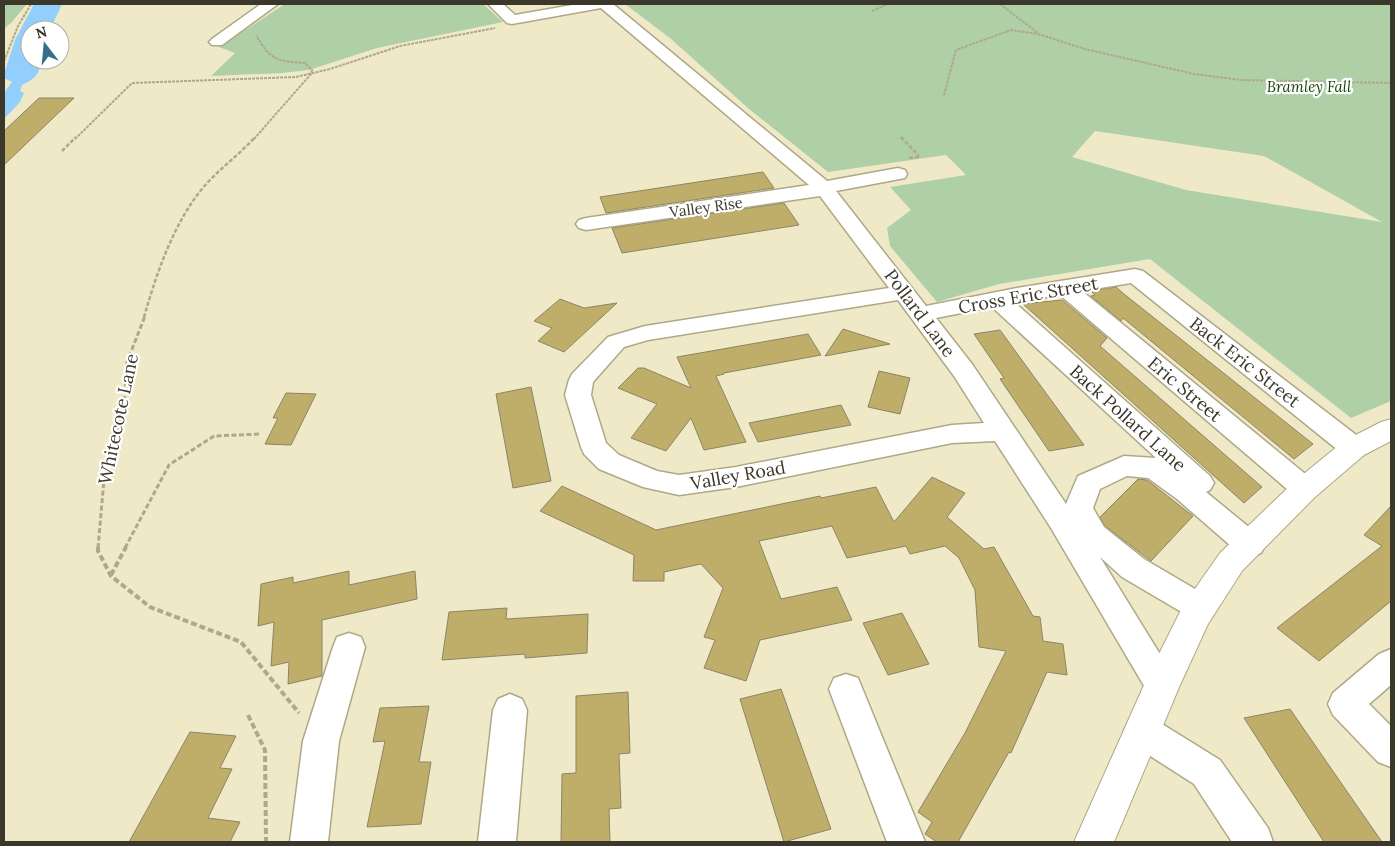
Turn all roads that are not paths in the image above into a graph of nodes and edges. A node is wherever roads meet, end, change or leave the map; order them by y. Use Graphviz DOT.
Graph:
graph roads {
  1 [pos="271,4"];
  2 [pos="495,4"];
  3 [pos="600,4"];
  4 [pos="605,4"];
  5 [pos="217,42"];
  6 [pos="898,174"];
  7 [pos="825,189"];
  8 [pos="586,224"];
  9 [pos="1136,276"];
  10 [pos="1065,288"];
  11 [pos="905,292"];
  12 [pos="997,299"];
  13 [pos="922,314"];
  14 [pos="1391,429"];
  15 [pos="1004,432"];
  16 [pos="1354,448"];
  17 [pos="1305,489"];
  18 [pos="1254,541"];
  19 [pos="1201,608"];
  20 [pos="349,647"];
  21 [pos="1391,664"];
  22 [pos="1162,685"];
  23 [pos="846,689"];
  24 [pos="510,710"];
  25 [pos="1142,731"];
  26 [pos="1391,750"];
  27 [pos="309,842"];
  28 [pos="497,842"];
  29 [pos="906,842"];
  30 [pos="1094,842"];
  31 [pos="1254,842"];
  1 -- 5 [label="street"];
  2 -- 3 [label="street"];
  4 -- 7 [label="street, Pollard Lane"];
  6 -- 7 [label="street, Valley Rise"];
  7 -- 8 [label="street, Valley Rise"];
  7 -- 11 [label="street, Pollard Lane"];
  9 -- 10 [label="street, Cross Eric Street"];
  9 -- 16 [label="street, Back Eric Street"];
  10 -- 12 [label="street, Cross Eric Street"];
  10 -- 17 [label="street, Eric Street"];
  11 -- 13 [label="street, Pollard Lane"];
  11 -- 15 [label="street, Valley Road"];
  12 -- 13 [label="street, Cross Eric Street"];
  12 -- 18 [label="street, Back Pollard Lane"];
  13 -- 15 [label="street, Pollard Lane"];
  14 -- 16 [label="main road"];
  15 -- 22 [label="street, Pollard Lane"];
  16 -- 17 [label="main road"];
  17 -- 18 [label="main road"];
  18 -- 19 [label="main road"];
  18 -- 19 [label="street"];
  19 -- 22 [label="main road"];
  20 -- 27 [label="street"];
  21 -- 26 [label="street"];
  22 -- 25 [label="main road"];
  23 -- 29 [label="street"];
  24 -- 28 [label="street"];
  25 -- 30 [label="main road"];
  25 -- 31 [label="street"];
}
